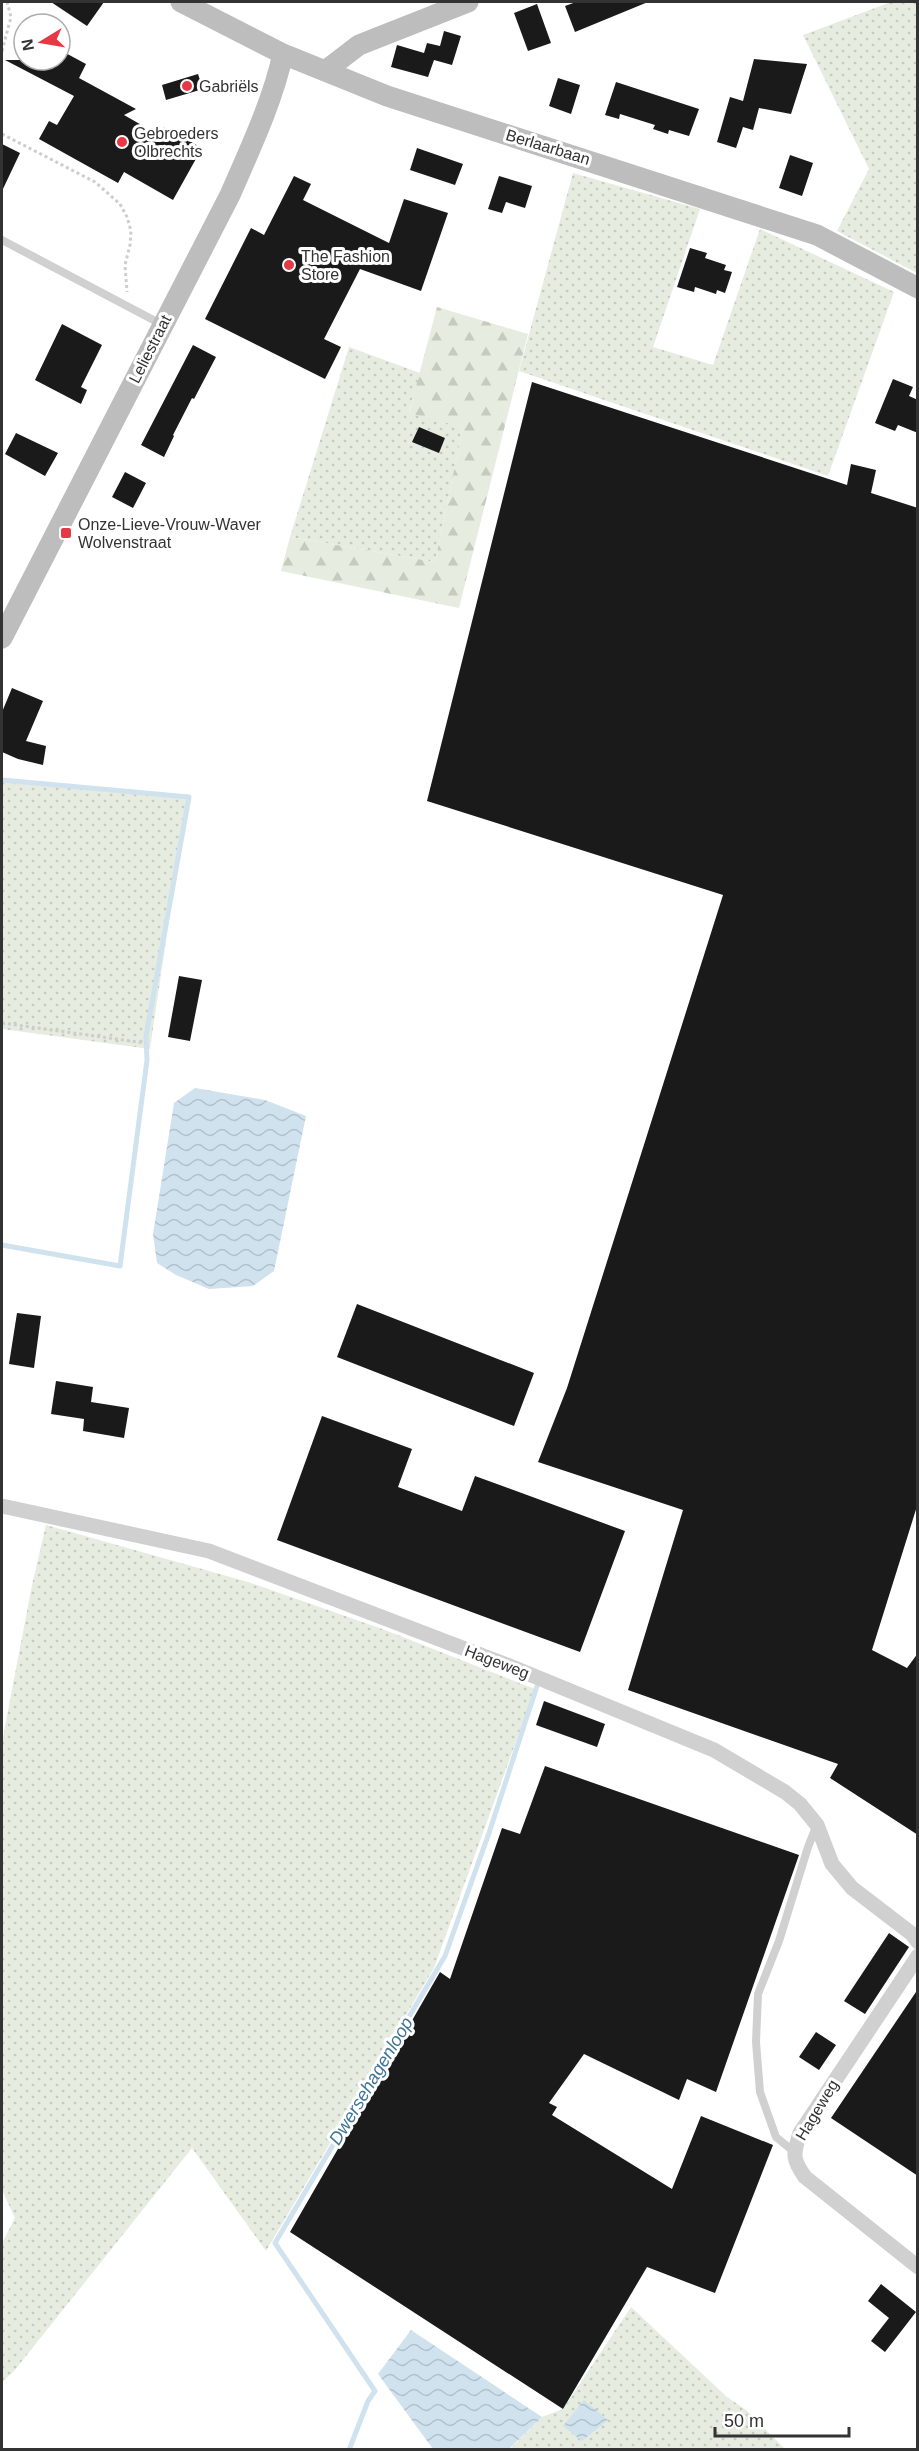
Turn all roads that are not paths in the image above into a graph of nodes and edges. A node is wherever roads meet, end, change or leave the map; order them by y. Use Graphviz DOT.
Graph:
graph roads {
  1 [pos="181,2"];
  2 [pos="468,2"];
  3 [pos="283,54"];
  4 [pos="325,71"];
  5 [pos="2,240"];
  6 [pos="918,288"];
  7 [pos="163,325"];
  8 [pos="2,638"];
  9 [pos="2,1506"];
  10 [pos="817,1826"];
  11 [pos="918,1942"];
  12 [pos="918,1956"];
  13 [pos="793,2151"];
  14 [pos="918,2267"];
  1 -- 3 [label="street, Berlaarbaan"];
  2 -- 4 [label="street"];
  3 -- 4 [label="street, Berlaarbaan"];
  3 -- 7 [label="street, Leliestraat"];
  4 -- 6 [label="street, Berlaarbaan"];
  5 -- 7 [label="lane"];
  7 -- 8 [label="street, Leliestraat"];
  9 -- 10 [label="street, Hageweg"];
  10 -- 11 [label="street, Hageweg"];
  10 -- 13 [label="lane"];
  12 -- 13 [label="street, Hageweg"];
  13 -- 14 [label="street, Hageweg"];
}
